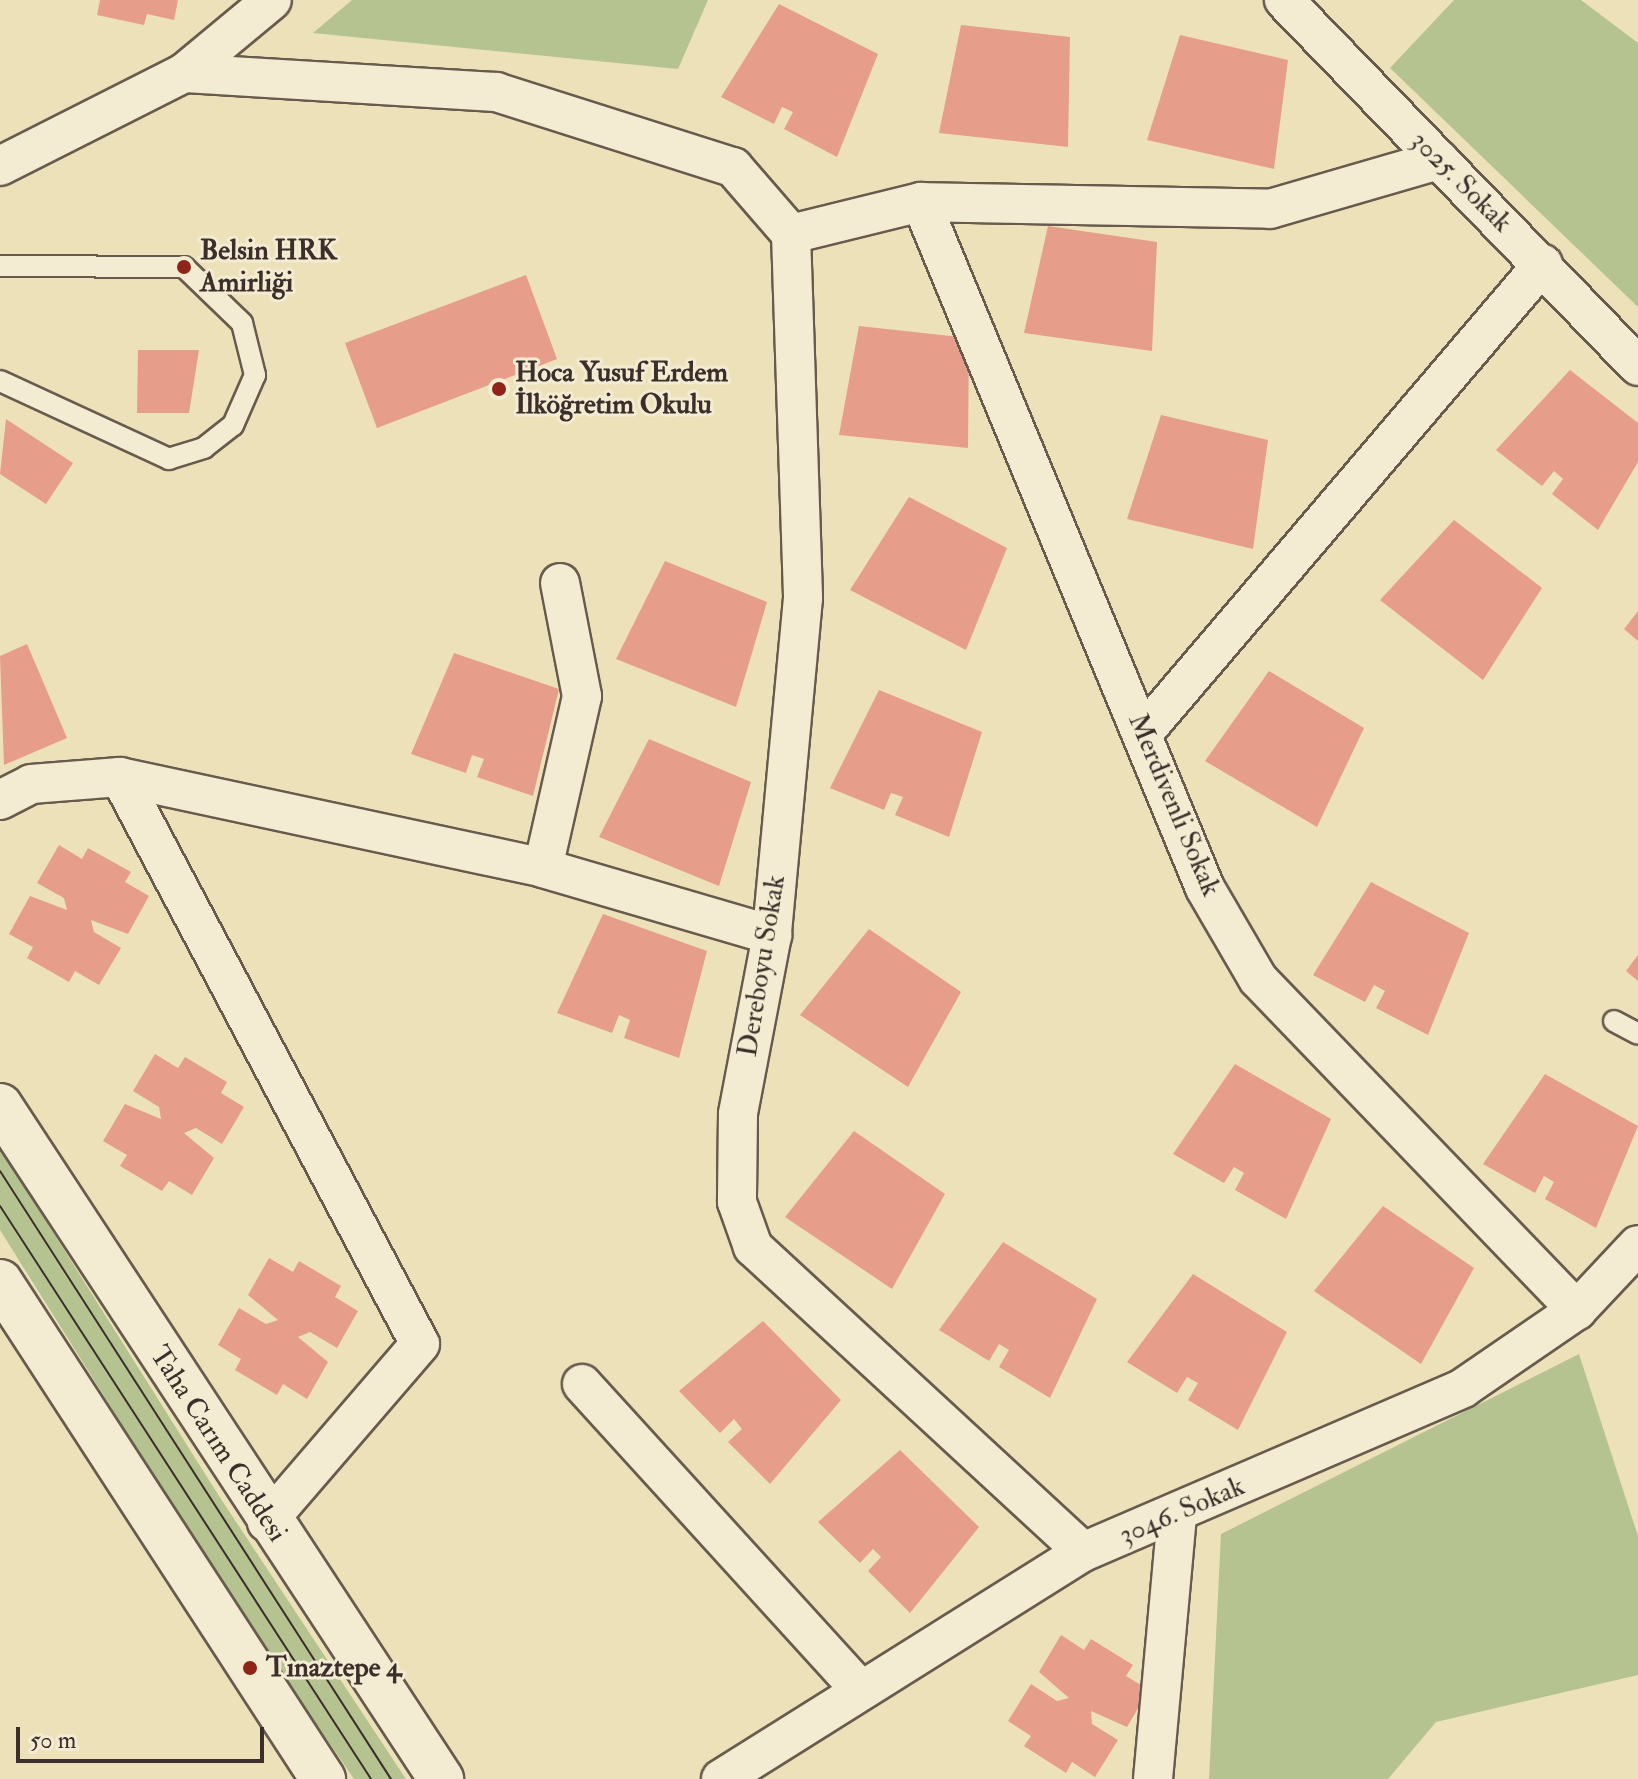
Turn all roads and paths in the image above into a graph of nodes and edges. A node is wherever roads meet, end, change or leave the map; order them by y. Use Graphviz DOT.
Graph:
graph roads {
  1 [pos="272,0"];
  2 [pos="1284,0"];
  3 [pos="184,73"];
  4 [pos="1439,160"];
  5 [pos="0,166"];
  6 [pos="921,202"];
  7 [pos="791,234"];
  8 [pos="1543,264"];
  9 [pos="0,266"];
  10 [pos="1638,366"];
  11 [pos="0,381"];
  12 [pos="560,583"];
  13 [pos="1144,732"];
  14 [pos="120,777"];
  15 [pos="0,800"];
  16 [pos="543,868"];
  17 [pos="772,935"];
  18 [pos="1614,1021"];
  19 [pos="1638,1034"];
  20 [pos="0,1106"];
  21 [pos="1638,1245"];
  22 [pos="0,1283"];
  23 [pos="1577,1310"];
  24 [pos="582,1384"];
  25 [pos="1177,1514"];
  26 [pos="267,1522"];
  27 [pos="1083,1552"];
  28 [pos="858,1687"];
  29 [pos="323,1779"];
  30 [pos="441,1779"];
  31 [pos="721,1779"];
  32 [pos="1153,1779"];
  1 -- 3 [label="street"];
  2 -- 4 [label="street, 3025. Sokak"];
  3 -- 5 [label="street"];
  3 -- 7 [label="street"];
  4 -- 6 [label="street"];
  4 -- 8 [label="street, 3025. Sokak"];
  6 -- 7 [label="street"];
  6 -- 13 [label="street, Merdivenli Sokak"];
  7 -- 17 [label="street, Dereboyu Sokak"];
  8 -- 10 [label="street, 3025. Sokak"];
  8 -- 13 [label="street"];
  9 -- 11 [label="lane"];
  12 -- 16 [label="street"];
  13 -- 23 [label="street, Merdivenli Sokak"];
  14 -- 15 [label="street"];
  14 -- 16 [label="street"];
  14 -- 26 [label="street"];
  16 -- 17 [label="street"];
  17 -- 27 [label="street, Dereboyu Sokak"];
  18 -- 19 [label="lane"];
  20 -- 26 [label="main road, Taha Carım Caddesi"];
  21 -- 23 [label="street, 3046. Sokak"];
  22 -- 29 [label="main road"];
  23 -- 25 [label="street, 3046. Sokak"];
  24 -- 28 [label="street"];
  25 -- 27 [label="street, 3046. Sokak"];
  25 -- 32 [label="street"];
  26 -- 30 [label="main road, Taha Carım Caddesi"];
  27 -- 28 [label="street, 3046. Sokak"];
  28 -- 31 [label="street, 3046. Sokak"];
}
